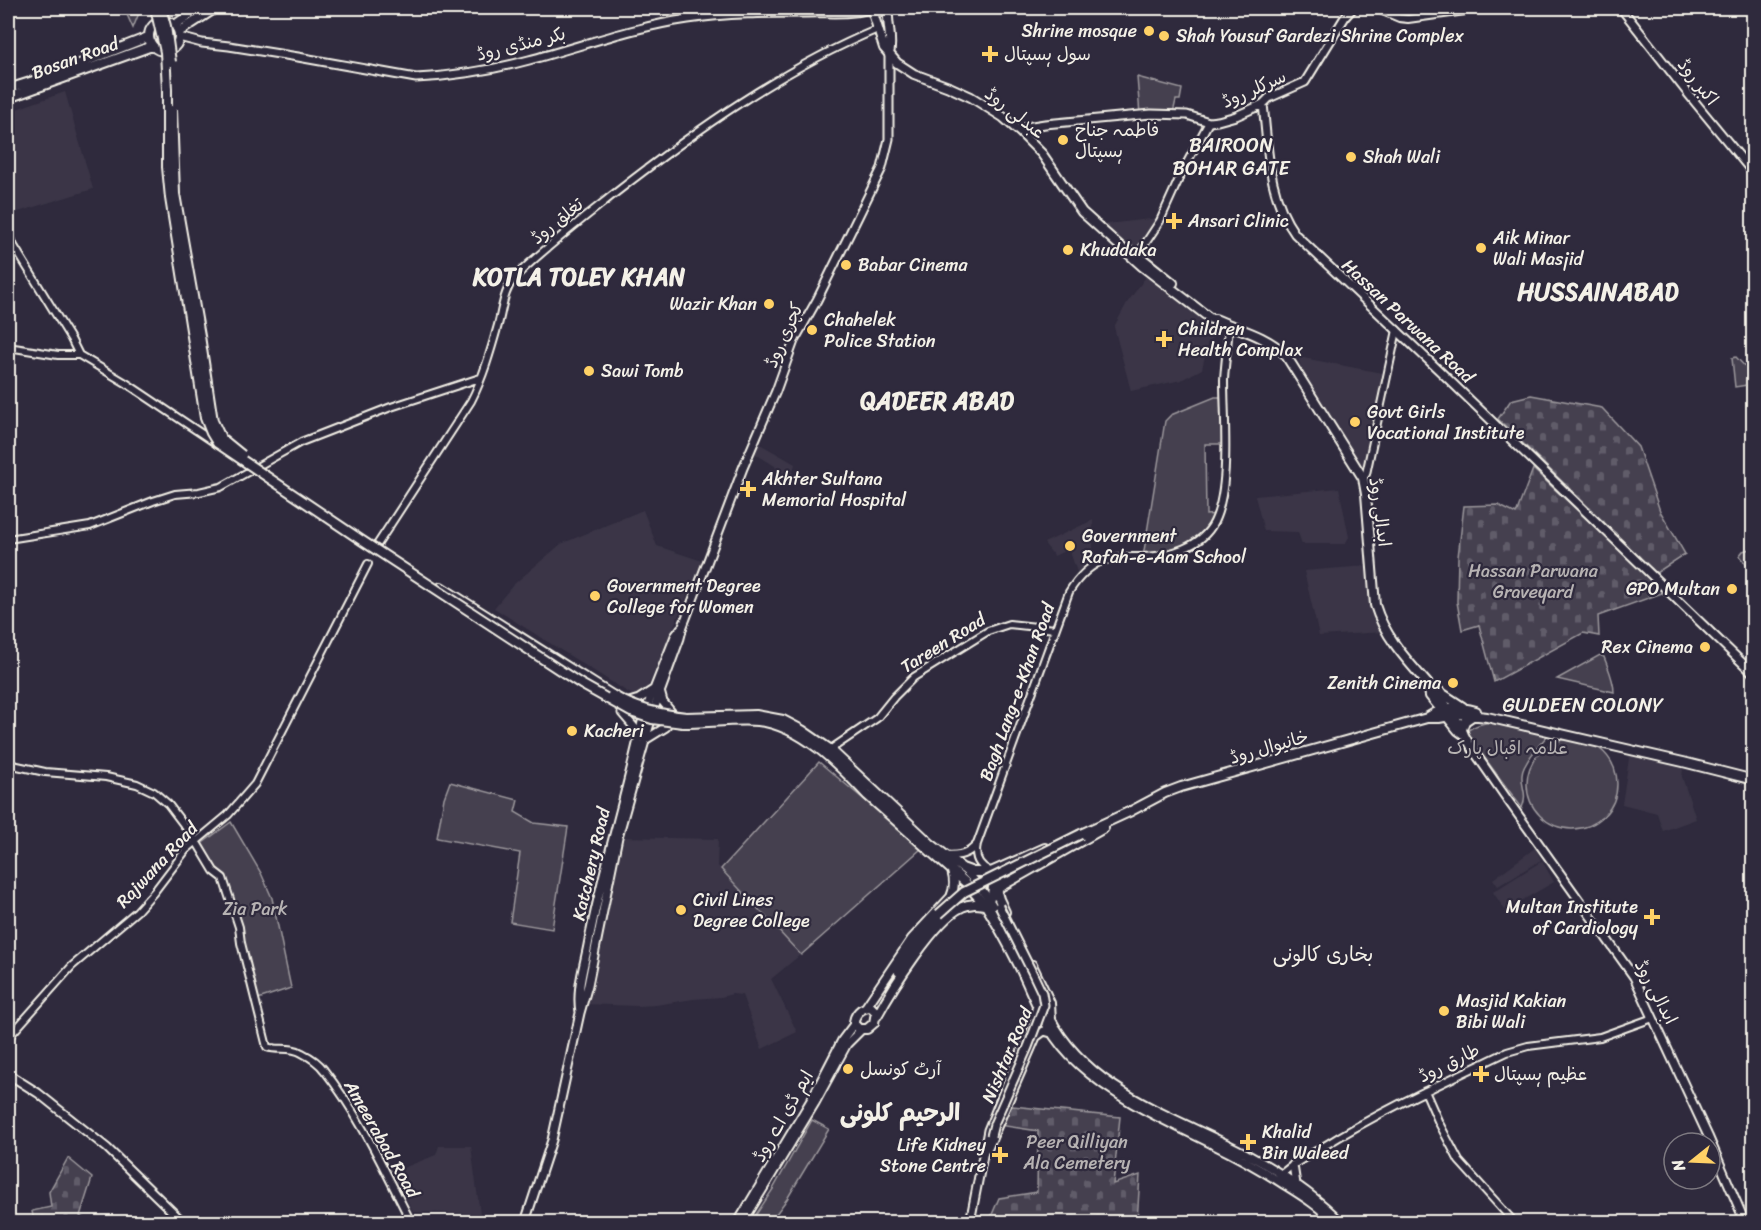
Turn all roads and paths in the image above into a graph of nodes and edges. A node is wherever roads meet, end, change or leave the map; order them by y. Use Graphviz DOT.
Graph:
graph roads {
  1 [pos="155,8"];
  2 [pos="160,8"];
  3 [pos="198,8"];
  4 [pos="216,8"];
  5 [pos="1353,8"];
  6 [pos="1376,8"];
  7 [pos="1487,8"];
  8 [pos="1621,8"];
  9 [pos="870,9"];
  10 [pos="890,9"];
  11 [pos="878,29"];
  12 [pos="178,32"];
  13 [pos="148,37"];
  14 [pos="152,46"];
  15 [pos="889,54"];
  16 [pos="8,89"];
  17 [pos="8,98"];
  18 [pos="1263,104"];
  19 [pos="1209,122"];
  20 [pos="1020,132"];
  21 [pos="1754,174"];
  22 [pos="8,231"];
  23 [pos="1137,257"];
  24 [pos="1215,319"];
  25 [pos="1229,325"];
  26 [pos="1397,330"];
  27 [pos="8,347"];
  28 [pos="79,355"];
  29 [pos="480,378"];
  30 [pos="222,447"];
  31 [pos="1363,478"];
  32 [pos="8,539"];
  33 [pos="377,545"];
  34 [pos="368,564"];
  35 [pos="1055,629"];
  36 [pos="1754,674"];
  37 [pos="1428,686"];
  38 [pos="657,690"];
  39 [pos="629,702"];
  40 [pos="1465,708"];
  41 [pos="1447,712"];
  42 [pos="622,713"];
  43 [pos="672,713"];
  44 [pos="1474,715"];
  45 [pos="1487,715"];
  46 [pos="685,720"];
  47 [pos="646,724"];
  48 [pos="666,727"];
  49 [pos="1463,732"];
  50 [pos="642,740"];
  51 [pos="834,747"];
  52 [pos="8,764"];
  53 [pos="1754,778"];
  54 [pos="1127,813"];
  55 [pos="196,841"];
  56 [pos="977,844"];
  57 [pos="945,856"];
  58 [pos="951,870"];
  59 [pos="965,871"];
  60 [pos="991,872"];
  61 [pos="1020,874"];
  62 [pos="992,896"];
  63 [pos="985,905"];
  64 [pos="1037,1007"];
  65 [pos="872,1011"];
  66 [pos="1653,1018"];
  67 [pos="1051,1020"];
  68 [pos="854,1024"];
  69 [pos="861,1030"];
  70 [pos="1051,1033"];
  71 [pos="8,1038"];
  72 [pos="8,1074"];
  73 [pos="1425,1091"];
  74 [pos="987,1146"];
  75 [pos="1293,1166"];
  76 [pos="1278,1177"];
  77 [pos="1296,1184"];
  78 [pos="748,1210"];
  79 [pos="183,1222"];
  80 [pos="411,1222"];
  81 [pos="525,1222"];
  82 [pos="738,1222"];
  83 [pos="743,1222"];
  84 [pos="970,1222"];
  85 [pos="975,1222"];
  86 [pos="1334,1222"];
  87 [pos="1341,1222"];
  88 [pos="1514,1222"];
  89 [pos="1745,1222"];
  1 -- 30 [label="main road, bridge"];
  2 -- 46 [label="main road, bridge"];
  3 -- 12 [label="main road"];
  4 -- 12 [label="main road"];
  5 -- 18 [label="main road, سرکلر روڈ"];
  6 -- 7 [label="street"];
  8 -- 21 [label="main road, اکبر روڈ"];
  9 -- 10 [label="main road"];
  9 -- 11 [label="main road, عبدلی روڈ"];
  9 -- 12 [label="main road, بکر منڈی روڈ"];
  10 -- 15 [label="main road"];
  11 -- 15 [label="main road, عبدلی روڈ"];
  11 -- 29 [label="street, تغلق روڈ"];
  12 -- 13 [label="main road"];
  12 -- 14 [label="main road"];
  13 -- 14 [label="main road"];
  13 -- 16 [label="main road, Bosan Road"];
  14 -- 17 [label="main road, Bosan Road"];
  15 -- 20 [label="main road, عبدلی روڈ"];
  15 -- 38 [label="main road, کچری روڈ"];
  18 -- 19 [label="main road, سرکلر روڈ"];
  18 -- 26 [label="main road, Hassan Parwana Road"];
  19 -- 20 [label="main road, سرکلر روڈ"];
  19 -- 23 [label="street"];
  20 -- 23 [label="main road, عبدلی روڈ"];
  22 -- 28 [label="street"];
  23 -- 24 [label="main road, عبدلی روڈ"];
  24 -- 25 [label="main road, ابدالی روڈ"];
  25 -- 31 [label="main road, ابدالی روڈ"];
  25 -- 35 [label="street, Bagh Lang-e-Khan Road"];
  26 -- 31 [label="street"];
  26 -- 36 [label="main road, Hassan Parwana Road"];
  27 -- 28 [label="street"];
  28 -- 30 [label="street, bridge"];
  29 -- 32 [label="street"];
  29 -- 33 [label="street, تغلق روڈ"];
  30 -- 46 [label="main road, bridge"];
  31 -- 37 [label="main road, ابدالی روڈ"];
  34 -- 55 [label="street, Rajwana Road"];
  35 -- 51 [label="street, Tareen Road"];
  35 -- 56 [label="street, Bagh Lang-e-Khan Road"];
  37 -- 40 [label="main road"];
  37 -- 41 [label="main road"];
  38 -- 39 [label="main road"];
  38 -- 43 [label="main road"];
  38 -- 47 [label="main road, کچری روڈ"];
  40 -- 41 [label="main road"];
  40 -- 45 [label="main road"];
  41 -- 44 [label="main road"];
  41 -- 49 [label="main road"];
  41 -- 54 [label="main road, خانیوال روڈ"];
  42 -- 50 [label="main road"];
  44 -- 45 [label="main road"];
  44 -- 49 [label="main road"];
  45 -- 53 [label="main road"];
  46 -- 57 [label="main road"];
  46 -- 58 [label="main road"];
  47 -- 50 [label="main road, Katchery Road"];
  48 -- 50 [label="main road"];
  49 -- 66 [label="main road, ابدالی روڈ"];
  50 -- 81 [label="main road, Katchery Road"];
  52 -- 55 [label="street"];
  54 -- 60 [label="main road"];
  54 -- 61 [label="main road"];
  54 -- 65 [label="main road, خانیوال روڈ, bridge"];
  55 -- 71 [label="street, Rajwana Road"];
  55 -- 80 [label="street, Ameerabad Road"];
  56 -- 57 [label="street"];
  56 -- 60 [label="street"];
  57 -- 59 [label="main road"];
  58 -- 63 [label="main road"];
  58 -- 65 [label="main road"];
  59 -- 60 [label="main road"];
  59 -- 62 [label="main road, Nishtar Road"];
  59 -- 67 [label="main road"];
  61 -- 62 [label="main road"];
  61 -- 67 [label="main road"];
  62 -- 74 [label="main road, Nishtar Road, bridge"];
  63 -- 64 [label="main road"];
  63 -- 65 [label="main road"];
  64 -- 70 [label="main road"];
  64 -- 74 [label="main road"];
  65 -- 68 [label="main road"];
  65 -- 69 [label="main road"];
  66 -- 73 [label="street, طارق روڈ"];
  66 -- 89 [label="main road, ابدالی روڈ"];
  67 -- 76 [label="main road"];
  68 -- 69 [label="main road"];
  68 -- 78 [label="main road, ایم ڈی اے روڈ"];
  69 -- 78 [label="main road, ایم ڈی اے روڈ"];
  70 -- 74 [label="main road"];
  70 -- 76 [label="main road"];
  72 -- 79 [label="main road"];
  73 -- 75 [label="street, طارق روڈ"];
  73 -- 88 [label="street"];
  74 -- 84 [label="main road, Nishtar Road"];
  74 -- 85 [label="main road, Nishtar Road"];
  75 -- 76 [label="street, طارق روڈ"];
  75 -- 77 [label="main road"];
  76 -- 77 [label="main road"];
  76 -- 86 [label="main road"];
  77 -- 87 [label="main road"];
  78 -- 82 [label="main road, ایم ڈی اے روڈ"];
  78 -- 83 [label="main road, ایم ڈی اے روڈ"];
}
